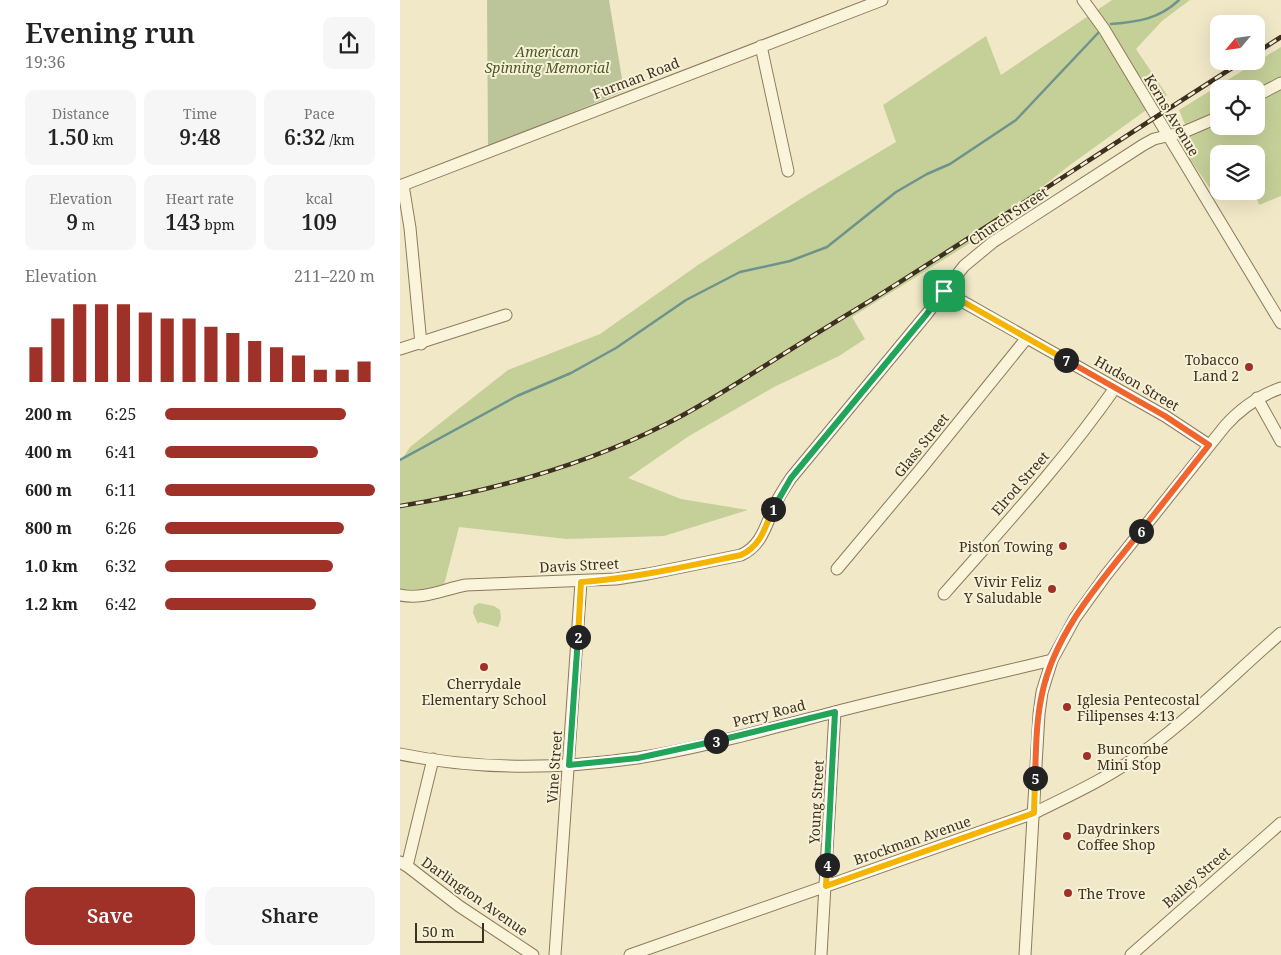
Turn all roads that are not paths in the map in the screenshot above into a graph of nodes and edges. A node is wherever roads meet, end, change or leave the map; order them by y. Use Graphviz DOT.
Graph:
graph roads {
  1 [pos="882,0"];
  2 [pos="1084,0"];
  3 [pos="761,46"];
  4 [pos="1281,83"];
  5 [pos="1265,91"];
  6 [pos="1210,120"];
  7 [pos="1168,136"];
  8 [pos="788,171"];
  9 [pos="402,186"];
  10 [pos="944,291"];
  11 [pos="506,315"];
  12 [pos="1281,323"];
  13 [pos="1026,339"];
  14 [pos="421,344"];
  15 [pos="400,349"];
  16 [pos="1115,388"];
  17 [pos="1281,388"];
  18 [pos="1257,398"];
  19 [pos="1281,441"];
  20 [pos="1209,445"];
  21 [pos="756,545"];
  22 [pos="837,570"];
  23 [pos="581,582"];
  24 [pos="944,594"];
  25 [pos="400,595"];
  26 [pos="1281,633"];
  27 [pos="1052,660"];
  28 [pos="835,712"];
  29 [pos="400,754"];
  30 [pos="433,759"];
  31 [pos="569,765"];
  32 [pos="1034,813"];
  33 [pos="1281,823"];
  34 [pos="404,864"];
  35 [pos="826,886"];
  36 [pos="533,955"];
  37 [pos="556,955"];
  38 [pos="630,955"];
  39 [pos="821,955"];
  40 [pos="1025,955"];
  41 [pos="1130,955"];
  1 -- 3 [label="street, Furman Road"];
  2 -- 7 [label="street, Kerns Avenue"];
  3 -- 8 [label="street"];
  3 -- 9 [label="street, Furman Road"];
  4 -- 5 [label="street"];
  6 -- 7 [label="street, Church Street"];
  7 -- 10 [label="street, Church Street"];
  7 -- 12 [label="street, Kerns Avenue"];
  9 -- 14 [label="street"];
  10 -- 13 [label="street, Hudson Street"];
  10 -- 21 [label="street, Church Street"];
  11 -- 14 [label="street"];
  13 -- 16 [label="street, Hudson Street"];
  13 -- 22 [label="street, Glass Street"];
  14 -- 15 [label="street"];
  16 -- 20 [label="street, Hudson Street"];
  16 -- 24 [label="street, Elrod Street"];
  17 -- 18 [label="street"];
  18 -- 19 [label="street"];
  18 -- 20 [label="street"];
  20 -- 27 [label="street"];
  21 -- 23 [label="street, Davis Street"];
  23 -- 25 [label="street, Davis Street"];
  23 -- 31 [label="street, Vine Street"];
  26 -- 32 [label="street, Brockman Avenue"];
  27 -- 28 [label="street, Perry Road"];
  27 -- 32 [label="street"];
  28 -- 31 [label="street, Perry Road"];
  28 -- 35 [label="street, Young Street"];
  29 -- 30 [label="street, Perry Road"];
  30 -- 31 [label="street, Perry Road"];
  30 -- 34 [label="street"];
  31 -- 37 [label="street, Vine Street"];
  32 -- 35 [label="street, Brockman Avenue"];
  32 -- 40 [label="street"];
  33 -- 41 [label="street, Bailey Street"];
  34 -- 36 [label="street, Darlington Avenue"];
  35 -- 38 [label="street, Brockman Avenue"];
  35 -- 39 [label="street, Young Street"];
}
